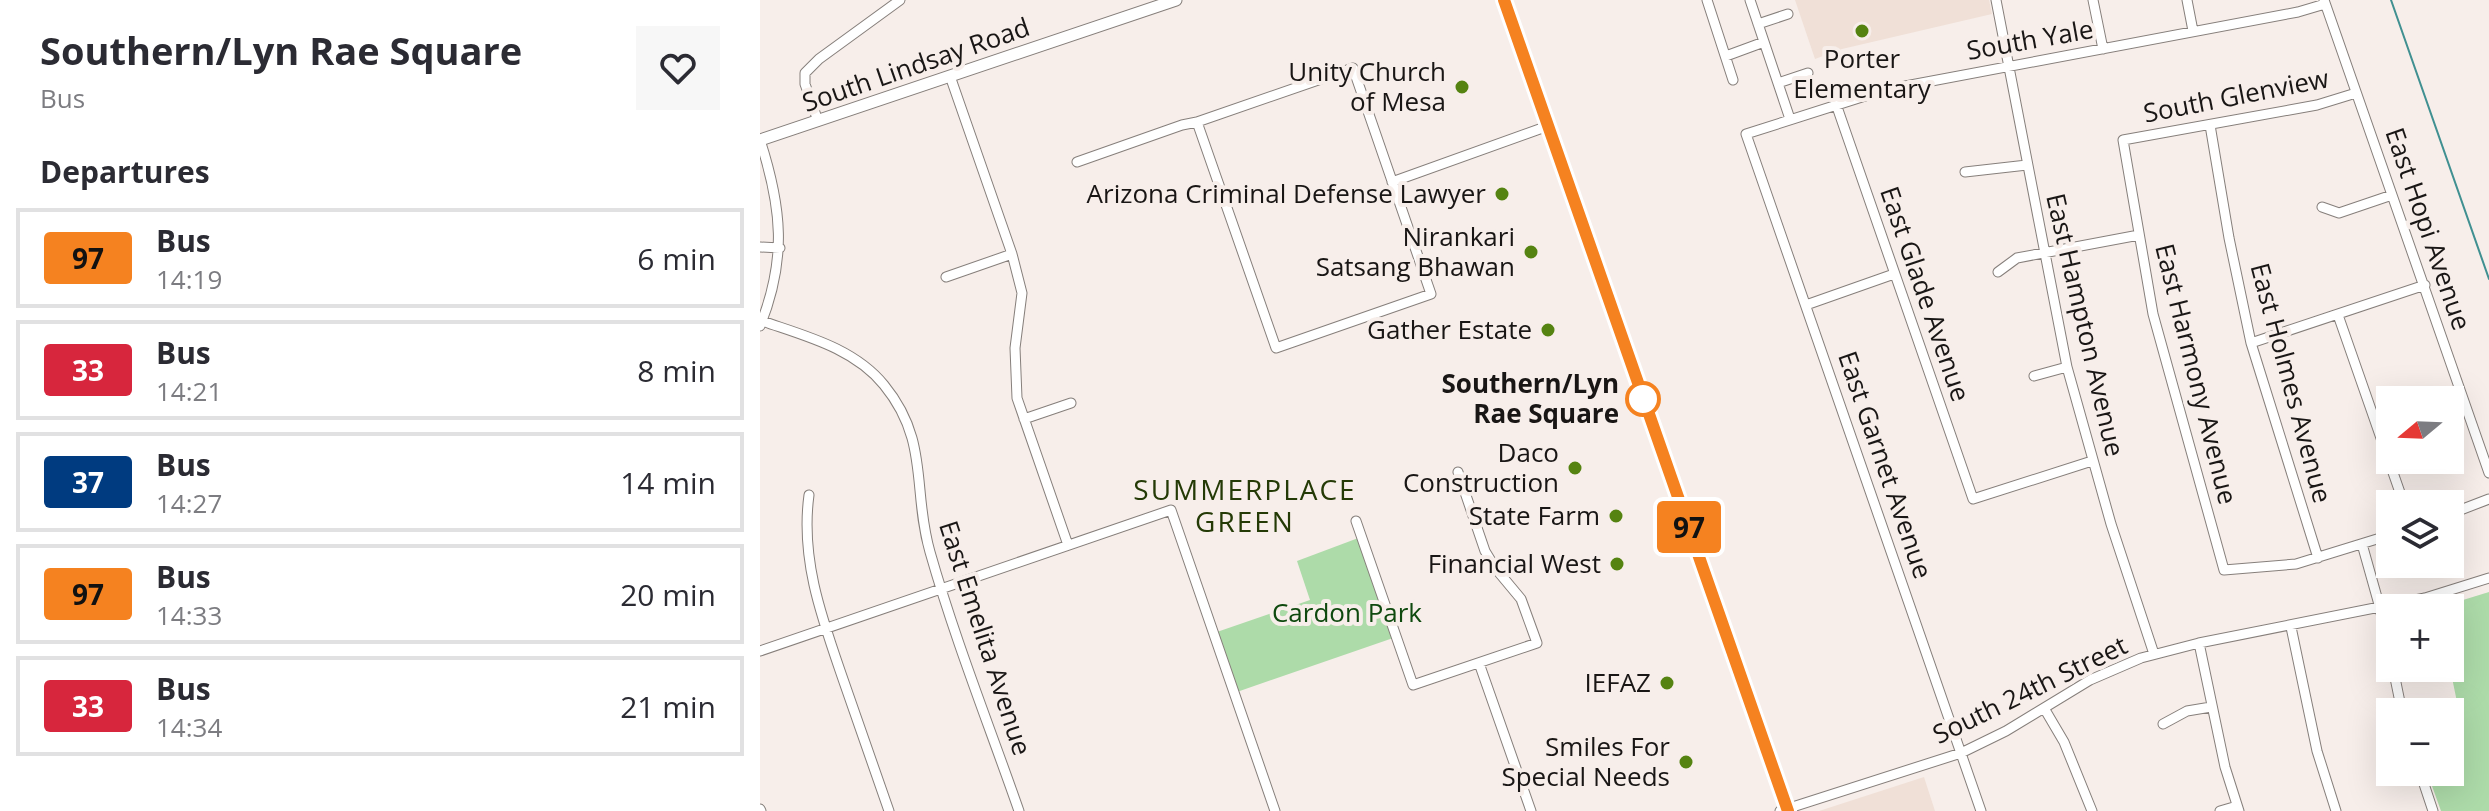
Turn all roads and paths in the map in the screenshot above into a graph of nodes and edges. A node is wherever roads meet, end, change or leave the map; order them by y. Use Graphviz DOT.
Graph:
graph roads {
  1 [pos="900,0"];
  2 [pos="1176,0"];
  3 [pos="1504,0"];
  4 [pos="1707,0"];
  5 [pos="1750,0"];
  6 [pos="1996,0"];
  7 [pos="2093,0"];
  8 [pos="2187,0"];
  9 [pos="2325,2"];
  10 [pos="1788,14"];
  11 [pos="1758,24"];
  12 [pos="2193,31"];
  13 [pos="1764,42"];
  14 [pos="2103,49"];
  15 [pos="1726,56"];
  16 [pos="2009,65"];
  17 [pos="1808,73"];
  18 [pos="950,76"];
  19 [pos="1733,80"];
  20 [pos="1778,83"];
  21 [pos="2356,93"];
  22 [pos="1836,104"];
  23 [pos="1790,119"];
  24 [pos="818,121"];
  25 [pos="1197,122"];
  26 [pos="2210,125"];
  27 [pos="1548,126"];
  28 [pos="1746,134"];
  29 [pos="760,140"];
  30 [pos="2123,140"];
  31 [pos="1077,162"];
  32 [pos="2027,165"];
  33 [pos="1965,172"];
  34 [pos="1392,182"];
  35 [pos="2392,195"];
  36 [pos="2322,207"];
  37 [pos="2139,235"];
  38 [pos="760,247"];
  39 [pos="780,248"];
  40 [pos="2044,253"];
  41 [pos="1012,254"];
  42 [pos="1998,272"];
  43 [pos="1894,274"];
  44 [pos="946,277"];
  45 [pos="2425,285"];
  46 [pos="1806,305"];
  47 [pos="2338,315"];
  48 [pos="761,324"];
  49 [pos="2251,343"];
  50 [pos="2067,367"];
  51 [pos="2034,376"];
  52 [pos="1071,403"];
  53 [pos="1024,419"];
  54 [pos="2092,461"];
  55 [pos="1458,472"];
  56 [pos="2489,473"];
  57 [pos="2399,490"];
  58 [pos="809,495"];
  59 [pos="2489,499"];
  60 [pos="2464,509"];
  61 [pos="1356,521"];
  62 [pos="2376,540"];
  63 [pos="2362,544"];
  64 [pos="1068,545"];
  65 [pos="2318,558"];
  66 [pos="2489,578"];
  67 [pos="941,588"];
  68 [pos="2376,594"];
  69 [pos="2438,594"];
  70 [pos="2376,609"];
  71 [pos="2291,627"];
  72 [pos="825,628"];
  73 [pos="2199,643"];
  74 [pos="760,651"];
  75 [pos="2154,654"];
  76 [pos="1479,663"];
  77 [pos="2211,707"];
  78 [pos="2044,708"];
  79 [pos="2163,724"];
  80 [pos="1961,753"];
  81 [pos="2425,786"];
  82 [pos="2238,808"];
  83 [pos="1785,810"];
  84 [pos="889,811"];
  85 [pos="1019,811"];
  86 [pos="1275,811"];
  87 [pos="1531,811"];
  88 [pos="1981,811"];
  89 [pos="2092,811"];
  90 [pos="2220,811"];
  91 [pos="2336,811"];
  92 [pos="2433,811"];
  1 -- 24 [label="street"];
  2 -- 18 [label="main road, South Lindsay Road"];
  3 -- 27 [label="main road"];
  4 -- 15 [label="street"];
  5 -- 11 [label="street"];
  6 -- 16 [label="street, East Hampton Avenue"];
  7 -- 14 [label="street"];
  8 -- 12 [label="street"];
  9 -- 12 [label="street, South Yale"];
  9 -- 21 [label="street, East Hopi Avenue"];
  10 -- 11 [label="street"];
  11 -- 13 [label="street"];
  12 -- 14 [label="street, South Yale"];
  13 -- 15 [label="street"];
  13 -- 20 [label="street"];
  14 -- 16 [label="street, South Yale"];
  15 -- 19 [label="street"];
  16 -- 22 [label="street, South Yale"];
  16 -- 32 [label="street, East Hampton Avenue"];
  17 -- 20 [label="street"];
  18 -- 24 [label="main road, South Lindsay Road"];
  18 -- 41 [label="street"];
  20 -- 23 [label="street"];
  21 -- 26 [label="street, South Glenview"];
  21 -- 35 [label="street, East Hopi Avenue"];
  22 -- 23 [label="street, South Yale"];
  22 -- 43 [label="street, East Glade Avenue"];
  23 -- 28 [label="street, South Yale"];
  24 -- 29 [label="main road, South Lindsay Road"];
  25 -- 31 [label="street"];
  25 -- 34 [label="street"];
  25 -- 34 [label="street"];
  26 -- 30 [label="street, South Glenview"];
  26 -- 49 [label="street, East Holmes Avenue"];
  27 -- 34 [label="street"];
  27 -- 83 [label="main road"];
  28 -- 46 [label="street, East Garnet Avenue"];
  29 -- 39 [label="street"];
  30 -- 37 [label="street, East Harmony Avenue"];
  32 -- 33 [label="street"];
  32 -- 40 [label="street, East Hampton Avenue"];
  35 -- 36 [label="street"];
  35 -- 45 [label="street, East Hopi Avenue"];
  37 -- 40 [label="street"];
  37 -- 65 [label="street, East Harmony Avenue"];
  38 -- 39 [label="street"];
  39 -- 48 [label="street"];
  40 -- 42 [label="street"];
  40 -- 50 [label="street, East Hampton Avenue"];
  41 -- 44 [label="street"];
  41 -- 53 [label="street"];
  43 -- 46 [label="street"];
  43 -- 54 [label="street, East Glade Avenue"];
  45 -- 47 [label="street"];
  45 -- 56 [label="street, East Hopi Avenue"];
  46 -- 80 [label="street, East Garnet Avenue"];
  47 -- 49 [label="street"];
  47 -- 57 [label="street"];
  48 -- 67 [label="street, East Emelita Avenue"];
  49 -- 65 [label="street, East Holmes Avenue"];
  50 -- 51 [label="street"];
  50 -- 54 [label="street, East Hampton Avenue"];
  52 -- 53 [label="street"];
  53 -- 64 [label="street"];
  54 -- 75 [label="street, East Hampton Avenue"];
  55 -- 76 [label="street"];
  58 -- 72 [label="street"];
  59 -- 60 [label="street"];
  61 -- 76 [label="street"];
  62 -- 63 [label="street"];
  63 -- 65 [label="street"];
  63 -- 68 [label="street"];
  64 -- 67 [label="street"];
  64 -- 86 [label="street"];
  66 -- 69 [label="street, South 24th Street"];
  67 -- 72 [label="street"];
  67 -- 85 [label="street, East Emelita Avenue"];
  70 -- 71 [label="street, South 24th Street"];
  71 -- 73 [label="street, South 24th Street"];
  71 -- 91 [label="street"];
  72 -- 74 [label="street"];
  72 -- 84 [label="street"];
  73 -- 75 [label="street, South 24th Street"];
  73 -- 77 [label="street"];
  75 -- 78 [label="street, South 24th Street"];
  76 -- 87 [label="street"];
  77 -- 79 [label="street"];
  77 -- 82 [label="street"];
  78 -- 80 [label="street, South 24th Street"];
  78 -- 89 [label="street"];
  80 -- 83 [label="street, South 24th Street"];
  80 -- 88 [label="street, East Garnet Avenue"];
  81 -- 92 [label="street"];
  82 -- 90 [label="street"];
}
